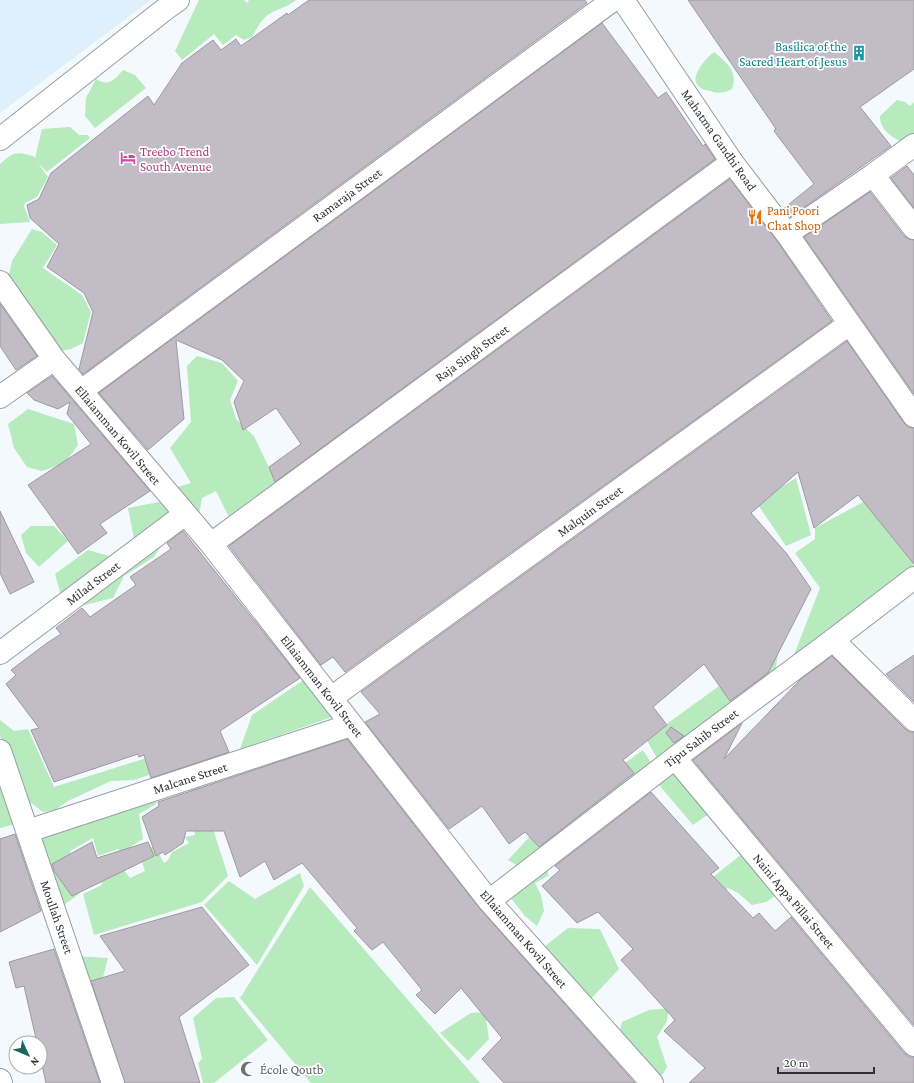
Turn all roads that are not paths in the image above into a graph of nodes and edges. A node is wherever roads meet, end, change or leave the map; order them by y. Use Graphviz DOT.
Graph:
graph roads {
  1 [pos="178,0"];
  2 [pos="613,0"];
  3 [pos="623,0"];
  4 [pos="0,139"];
  5 [pos="914,145"];
  6 [pos="732,162"];
  7 [pos="874,175"];
  8 [pos="914,228"];
  9 [pos="787,234"];
  10 [pos="0,282"];
  11 [pos="849,324"];
  12 [pos="54,359"];
  13 [pos="81,390"];
  14 [pos="0,397"];
  15 [pos="914,416"];
  16 [pos="185,514"];
  17 [pos="211,544"];
  18 [pos="914,578"];
  19 [pos="833,640"];
  20 [pos="0,653"];
  21 [pos="331,698"];
  22 [pos="914,720"];
  23 [pos="351,725"];
  24 [pos="0,751"];
  25 [pos="675,758"];
  26 [pos="28,831"];
  27 [pos="489,901"];
  28 [pos="914,1045"];
  29 [pos="0,1080"];
  30 [pos="1,1083"];
  31 [pos="113,1083"];
  32 [pos="652,1083"];
  1 -- 4 [label="street"];
  2 -- 13 [label="street, Ramaraja Street"];
  3 -- 6 [label="street, Mahatma Gandhi Road"];
  5 -- 7 [label="street"];
  6 -- 9 [label="street, Mahatma Gandhi Road"];
  6 -- 17 [label="street, Raja Singh Street"];
  7 -- 8 [label="street"];
  7 -- 9 [label="street"];
  9 -- 11 [label="street, Mahatma Gandhi Road"];
  10 -- 12 [label="street, Ellaiamman Kovil Street"];
  11 -- 15 [label="street, Mahatma Gandhi Road"];
  11 -- 21 [label="street, Malquin Street"];
  12 -- 13 [label="street, Ellaiamman Kovil Street"];
  12 -- 14 [label="street"];
  13 -- 16 [label="street, Ellaiamman Kovil Street"];
  16 -- 17 [label="street, Ellaiamman Kovil Street"];
  16 -- 20 [label="street, Milad Street"];
  17 -- 21 [label="street, Ellaiamman Kovil Street"];
  18 -- 19 [label="street, Tipu Sahib Street"];
  19 -- 22 [label="street"];
  19 -- 25 [label="street, Tipu Sahib Street"];
  21 -- 23 [label="street, Ellaiamman Kovil Street"];
  23 -- 26 [label="street, Malcane Street"];
  23 -- 27 [label="street, Ellaiamman Kovil Street"];
  24 -- 26 [label="street, Moullah Street"];
  25 -- 27 [label="street, Tipu Sahib Street"];
  25 -- 28 [label="street, Naini Appa Pillai Street"];
  26 -- 31 [label="street, Moullah Street"];
  27 -- 32 [label="street, Ellaiamman Kovil Street"];
  29 -- 30 [label="street"];
}
